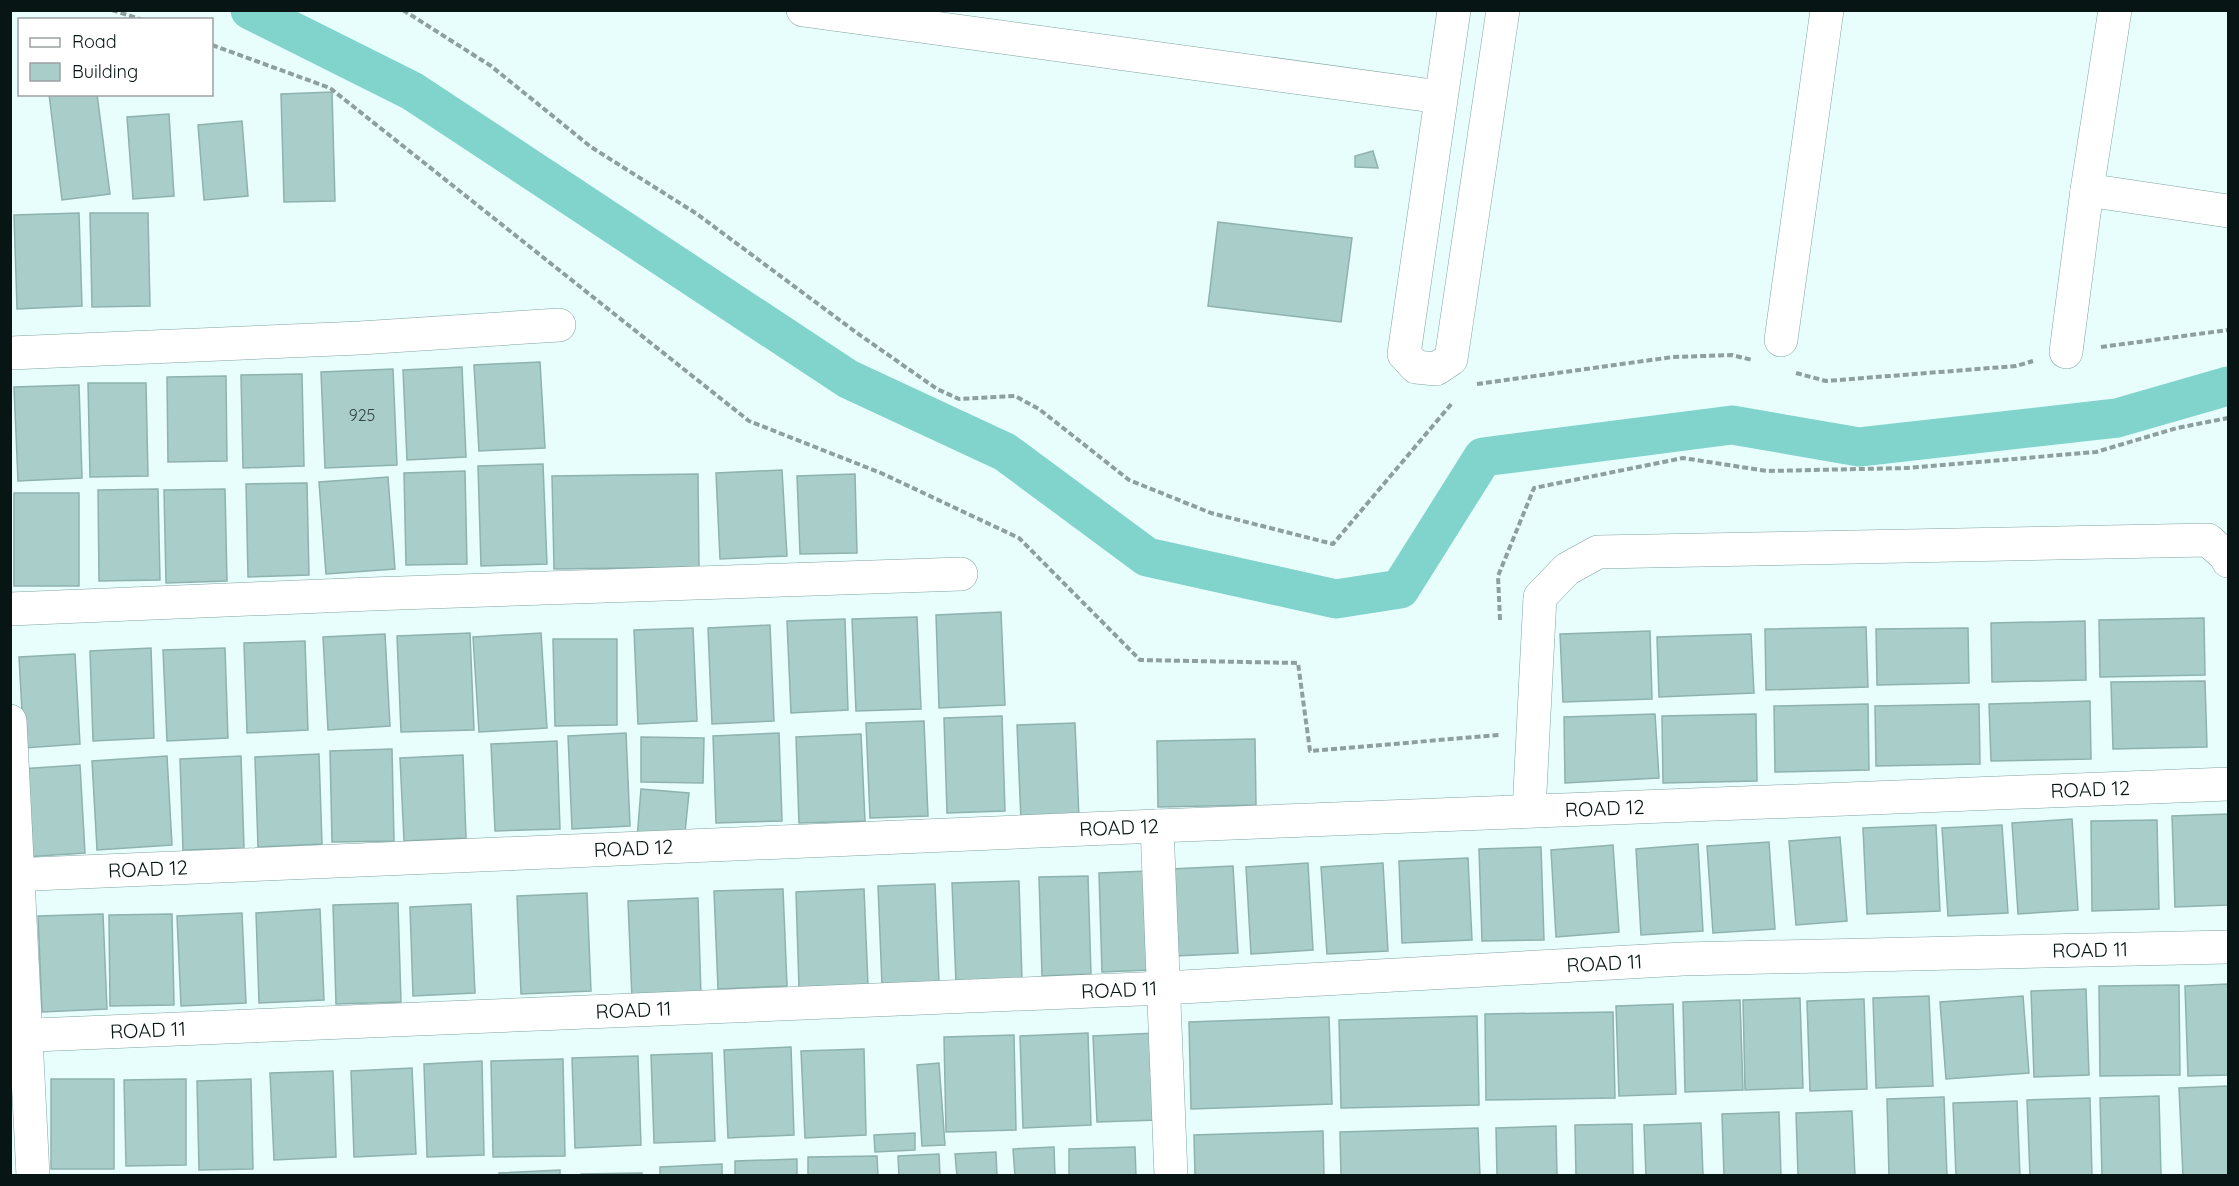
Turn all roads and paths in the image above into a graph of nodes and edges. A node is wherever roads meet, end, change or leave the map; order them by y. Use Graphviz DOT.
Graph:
graph roads {
  1 [pos="112,10"];
  2 [pos="403,10"];
  3 [pos="803,10"];
  4 [pos="1454,10"];
  5 [pos="1503,10"];
  6 [pos="1827,10"];
  7 [pos="2115,10"];
  8 [pos="136,18"];
  9 [pos="213,45"];
  10 [pos="1440,97"];
  11 [pos="2087,190"];
  12 [pos="2229,211"];
  13 [pos="559,325"];
  14 [pos="2229,330"];
  15 [pos="1781,340"];
  16 [pos="2066,352"];
  17 [pos="10,353"];
  18 [pos="1753,361"];
  19 [pos="1795,372"];
  20 [pos="1466,386"];
  21 [pos="1458,395"];
  22 [pos="2229,418"];
  23 [pos="2229,561"];
  24 [pos="961,574"];
  25 [pos="10,609"];
  26 [pos="1501,630"];
  27 [pos="10,721"];
  28 [pos="1509,734"];
  29 [pos="2229,784"];
  30 [pos="1529,811"];
  31 [pos="1157,826"];
  32 [pos="14,875"];
  33 [pos="2229,947"];
  34 [pos="1164,988"];
  35 [pos="18,1036"];
  36 [pos="33,1176"];
  37 [pos="1171,1176"];
  1 -- 8 [label="path"];
  2 -- 21 [label="path"];
  3 -- 10 [label="street"];
  4 -- 10 [label="street"];
  5 -- 10 [label="street"];
  6 -- 15 [label="street"];
  7 -- 11 [label="street"];
  9 -- 28 [label="path"];
  11 -- 12 [label="street"];
  11 -- 16 [label="street"];
  13 -- 17 [label="street"];
  14 -- 16 [label="path"];
  16 -- 19 [label="path"];
  18 -- 20 [label="path"];
  22 -- 26 [label="path"];
  23 -- 30 [label="street"];
  24 -- 25 [label="street"];
  27 -- 32 [label="street"];
  29 -- 30 [label="street, ROAD 12"];
  30 -- 31 [label="street, ROAD 12"];
  31 -- 32 [label="street, ROAD 12"];
  31 -- 34 [label="street"];
  32 -- 35 [label="street"];
  33 -- 34 [label="street, ROAD 11"];
  34 -- 35 [label="street, ROAD 11"];
  34 -- 37 [label="street"];
  35 -- 36 [label="street"];
}
